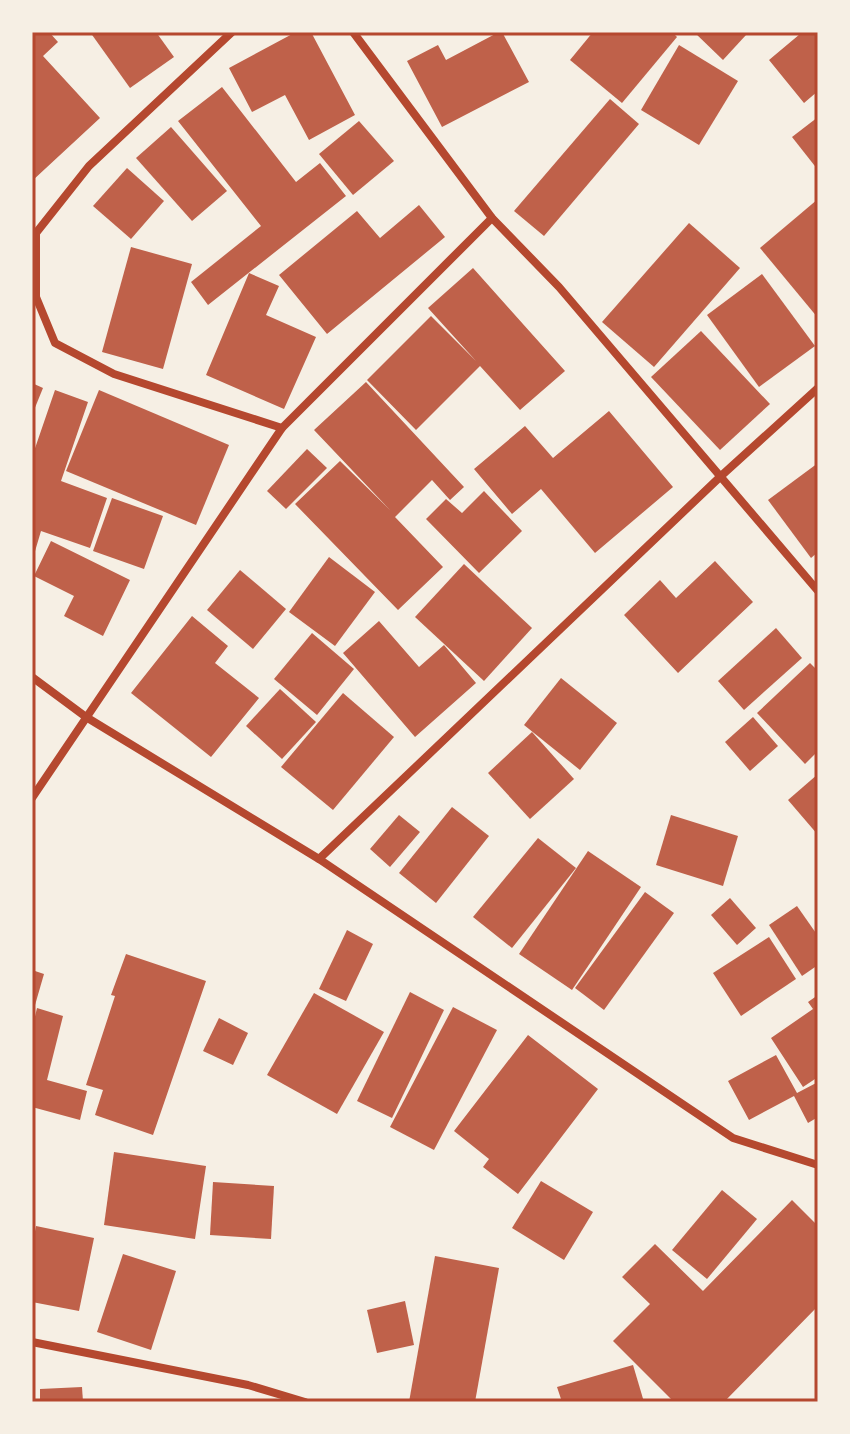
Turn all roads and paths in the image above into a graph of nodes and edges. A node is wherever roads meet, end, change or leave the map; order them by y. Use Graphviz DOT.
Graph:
graph roads {
  1 [pos="232,32"];
  2 [pos="353,32"];
  3 [pos="492,218"];
  4 [pos="818,388"];
  5 [pos="282,428"];
  6 [pos="721,476"];
  7 [pos="818,591"];
  8 [pos="32,677"];
  9 [pos="86,717"];
  10 [pos="32,798"];
  11 [pos="319,859"];
  12 [pos="818,1165"];
  13 [pos="32,1342"];
  14 [pos="305,1402"];
  1 -- 5 [label="street"];
  2 -- 3 [label="street"];
  3 -- 5 [label="street"];
  3 -- 6 [label="street"];
  4 -- 6 [label="street"];
  5 -- 9 [label="street"];
  6 -- 7 [label="street"];
  6 -- 11 [label="street"];
  8 -- 9 [label="street"];
  9 -- 10 [label="street"];
  9 -- 11 [label="street"];
  11 -- 12 [label="street"];
  13 -- 14 [label="street"];
}
